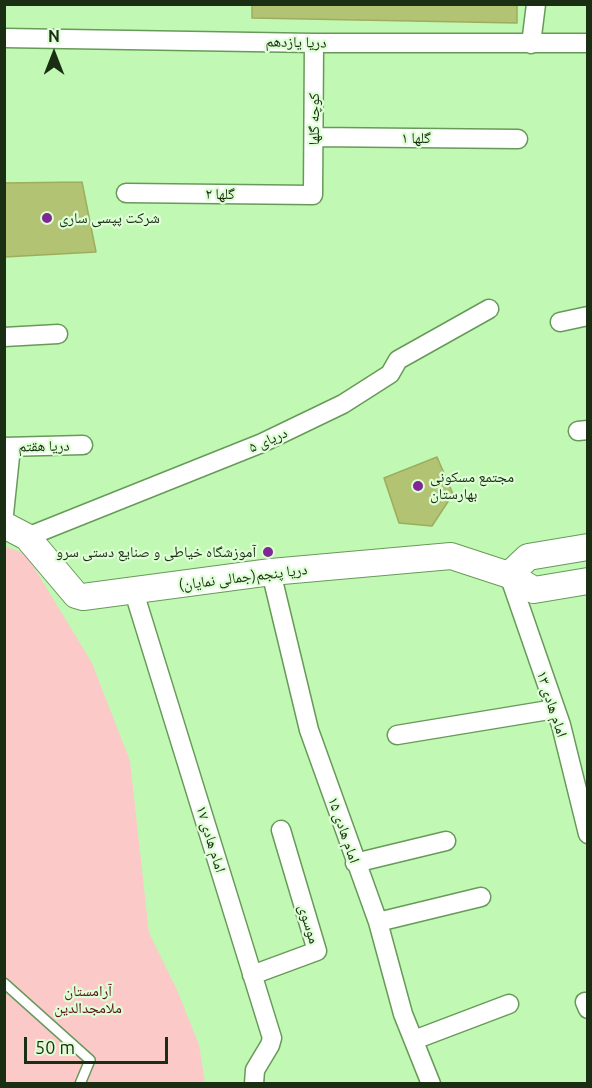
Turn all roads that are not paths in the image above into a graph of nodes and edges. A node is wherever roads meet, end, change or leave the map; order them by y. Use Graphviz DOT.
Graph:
graph roads {
  1 [pos="536,4"];
  2 [pos="4,38"];
  3 [pos="314,43"];
  4 [pos="588,43"];
  5 [pos="531,44"];
  6 [pos="314,137"];
  7 [pos="518,139"];
  8 [pos="126,193"];
  9 [pos="313,195"];
  10 [pos="489,309"];
  11 [pos="588,316"];
  12 [pos="560,322"];
  13 [pos="58,334"];
  14 [pos="4,337"];
  15 [pos="83,446"];
  16 [pos="8,447"];
  17 [pos="4,514"];
  18 [pos="4,525"];
  19 [pos="27,537"];
  20 [pos="588,547"];
  21 [pos="271,572"];
  22 [pos="509,575"];
  23 [pos="588,581"];
  24 [pos="134,592"];
  25 [pos="555,708"];
  26 [pos="397,735"];
  27 [pos="281,830"];
  28 [pos="588,834"];
  29 [pos="446,842"];
  30 [pos="355,863"];
  31 [pos="481,897"];
  32 [pos="378,922"];
  33 [pos="252,975"];
  34 [pos="4,982"];
  35 [pos="509,1004"];
  36 [pos="414,1040"];
  37 [pos="80,1083"];
  38 [pos="254,1083"];
  39 [pos="430,1083"];
  1 -- 5 [label="street"];
  2 -- 3 [label="street, دریا یازدهم"];
  3 -- 5 [label="street, دریا یازدهم"];
  3 -- 6 [label="street, کوچه گلها"];
  4 -- 5 [label="street, دریا یازدهم"];
  6 -- 7 [label="street, گلها ۱"];
  6 -- 9 [label="street, کوچه گلها"];
  8 -- 9 [label="street, گلها ۲"];
  10 -- 19 [label="street, دریای ۵"];
  11 -- 12 [label="street"];
  13 -- 14 [label="street"];
  15 -- 16 [label="street, دریا هقتم"];
  16 -- 17 [label="street"];
  18 -- 19 [label="main road, دریا پنجم(جمالی نمایان)"];
  19 -- 24 [label="main road, دریا پنجم(جمالی نمایان)"];
  20 -- 22 [label="main road"];
  21 -- 22 [label="main road, دریا پنجم(جمالی نمایان)"];
  21 -- 24 [label="main road, دریا پنجم(جمالی نمایان)"];
  21 -- 30 [label="street, امام هادی ۱۵"];
  22 -- 23 [label="main road, دریا پنجم(جمالی نمایان)"];
  22 -- 25 [label="street, امام هادی ١٣"];
  24 -- 33 [label="street, امام هادی ۱۷"];
  25 -- 26 [label="street"];
  25 -- 28 [label="street, امام هادی ١٣"];
  27 -- 33 [label="street, موسوی"];
  29 -- 30 [label="street"];
  30 -- 32 [label="street, امام هادی ۱۵"];
  31 -- 32 [label="street"];
  32 -- 36 [label="street, امام هادی ۱۵"];
  33 -- 38 [label="street, امام هادی ۱۷"];
  34 -- 37 [label="lane"];
  35 -- 36 [label="street"];
  36 -- 39 [label="street, امام هادی ۱۵"];
}
